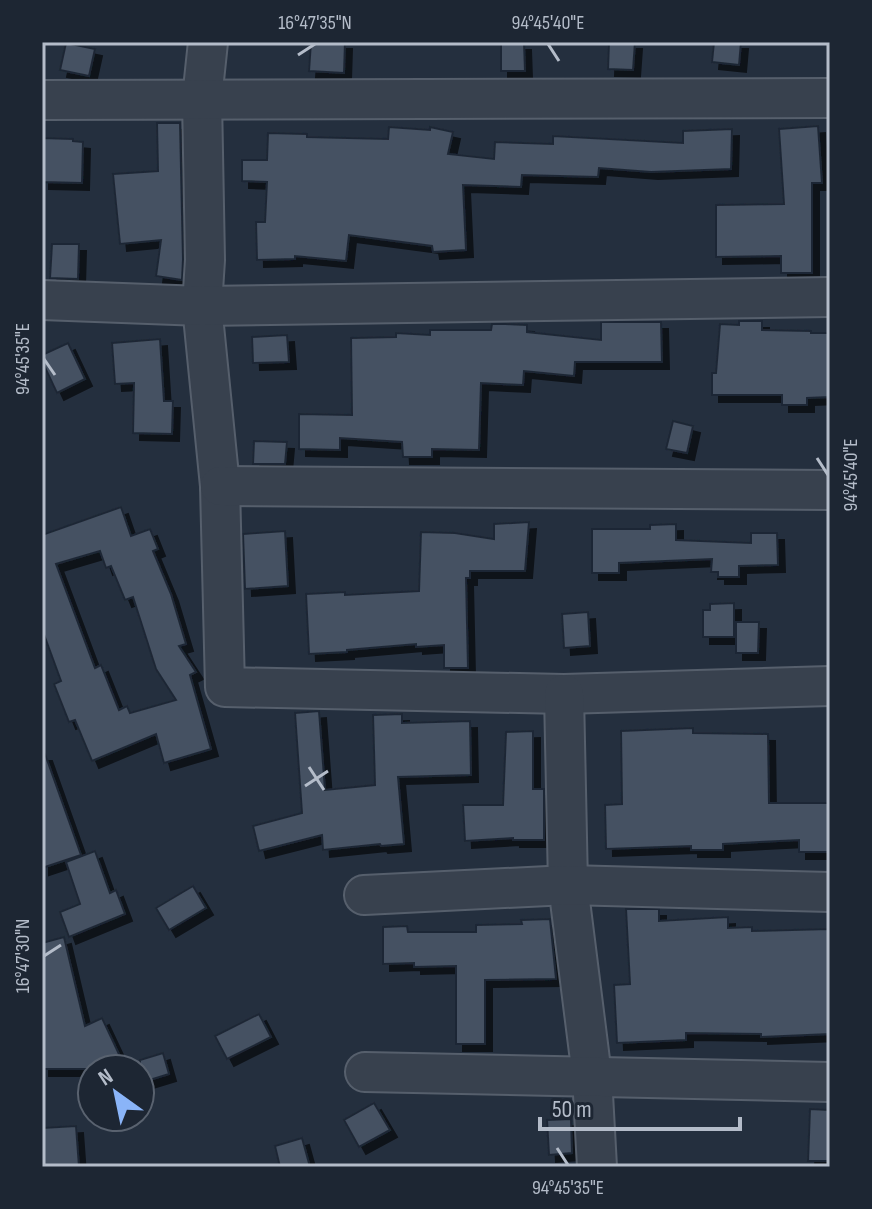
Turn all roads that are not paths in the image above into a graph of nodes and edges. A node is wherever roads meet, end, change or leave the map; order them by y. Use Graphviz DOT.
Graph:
graph roads {
  1 [pos="208,42"];
  2 [pos="830,98"];
  3 [pos="202,99"];
  4 [pos="42,100"];
  5 [pos="830,297"];
  6 [pos="42,300"];
  7 [pos="202,306"];
  8 [pos="220,486"];
  9 [pos="830,490"];
  10 [pos="830,686"];
  11 [pos="564,694"];
  12 [pos="568,885"];
  13 [pos="830,892"];
  14 [pos="364,895"];
  15 [pos="365,1072"];
  16 [pos="592,1076"];
  17 [pos="830,1082"];
  18 [pos="597,1167"];
  1 -- 3 [label="street"];
  2 -- 3 [label="street"];
  3 -- 4 [label="street"];
  3 -- 7 [label="street"];
  5 -- 7 [label="street"];
  6 -- 7 [label="street"];
  7 -- 8 [label="street"];
  8 -- 9 [label="street"];
  8 -- 11 [label="street"];
  10 -- 11 [label="street"];
  11 -- 12 [label="street"];
  12 -- 13 [label="street"];
  12 -- 14 [label="street"];
  12 -- 16 [label="street"];
  15 -- 16 [label="street"];
  16 -- 17 [label="street"];
  16 -- 18 [label="street"];
}
